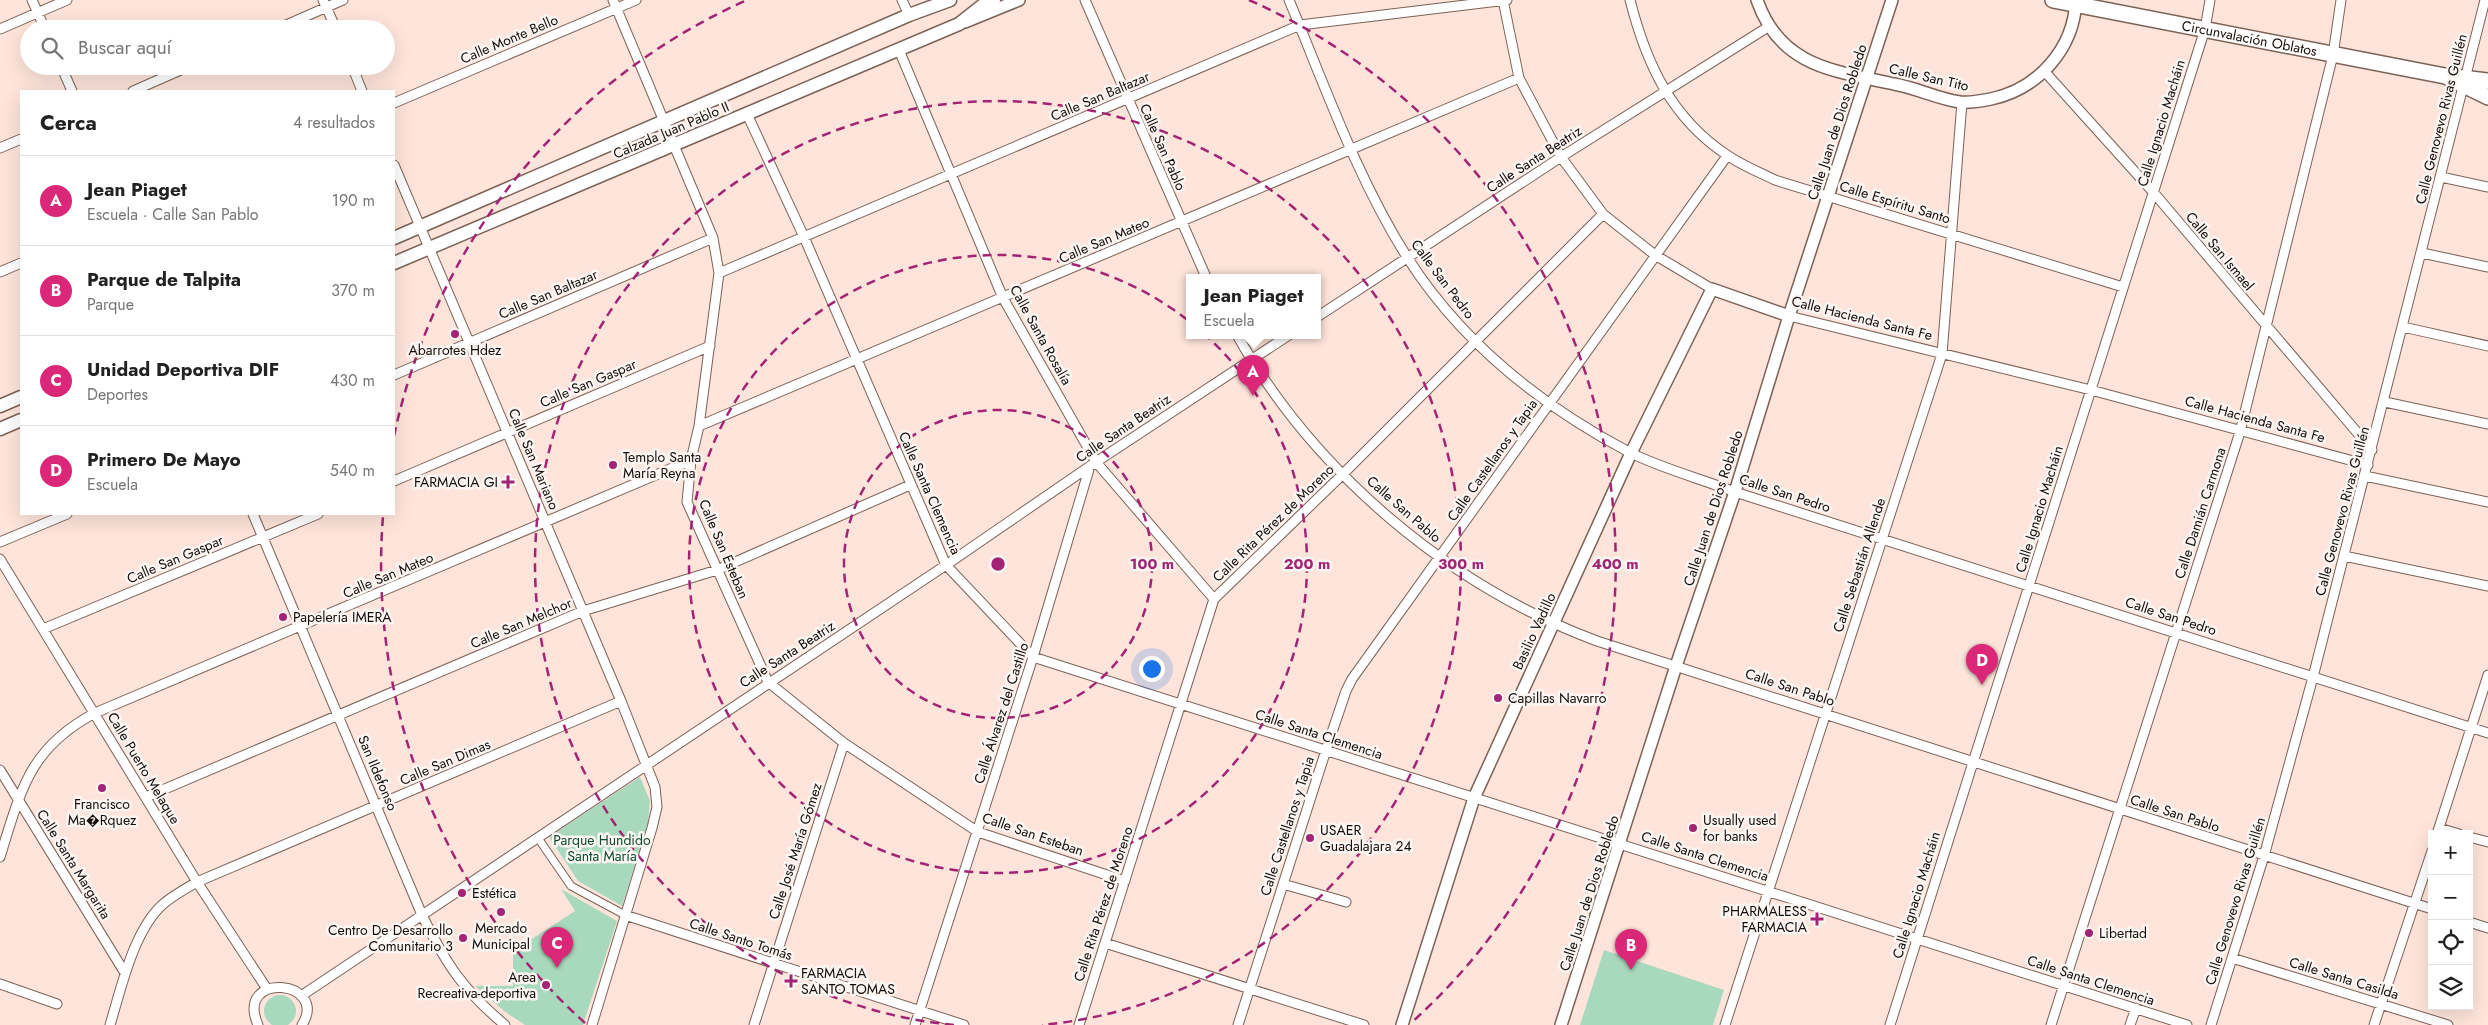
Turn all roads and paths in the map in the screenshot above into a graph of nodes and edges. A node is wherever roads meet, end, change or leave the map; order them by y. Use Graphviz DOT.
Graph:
graph roads {
  1 [pos="32,0"];
  2 [pos="67,0"];
  3 [pos="343,0"];
  4 [pos="636,0"];
  5 [pos="902,0"];
  6 [pos="994,0"];
  7 [pos="1019,0"];
  8 [pos="1085,0"];
  9 [pos="1289,0"];
  10 [pos="1503,0"];
  11 [pos="1507,0"];
  12 [pos="1630,0"];
  13 [pos="1757,0"];
  14 [pos="1892,0"];
  15 [pos="2053,0"];
  16 [pos="2210,0"];
  17 [pos="2341,0"];
  18 [pos="2485,0"];
  19 [pos="946,1"];
  20 [pos="2076,2"];
  21 [pos="325,4"];
  22 [pos="615,4"];
  23 [pos="38,13"];
  24 [pos="909,15"];
  25 [pos="21,20"];
  26 [pos="41,20"];
  27 [pos="294,20"];
  28 [pos="332,20"];
  29 [pos="20,21"];
  30 [pos="959,24"];
  31 [pos="1300,25"];
  32 [pos="1768,27"];
  33 [pos="0,29"];
  34 [pos="2205,30"];
  35 [pos="899,50"];
  36 [pos="2333,56"];
  37 [pos="2045,72"];
  38 [pos="65,75"];
  39 [pos="169,75"];
  40 [pos="356,75"];
  41 [pos="1519,78"];
  42 [pos="1867,79"];
  43 [pos="2488,81"];
  44 [pos="2465,82"];
  45 [pos="72,90"];
  46 [pos="135,90"];
  47 [pos="362,90"];
  48 [pos="1665,92"];
  49 [pos="2488,97"];
  50 [pos="1127,99"];
  51 [pos="1962,102"];
  52 [pos="395,103"];
  53 [pos="747,114"];
  54 [pos="664,121"];
  55 [pos="20,139"];
  56 [pos="674,145"];
  57 [pos="0,148"];
  58 [pos="1352,149"];
  59 [pos="1727,156"];
  60 [pos="1560,158"];
  61 [pos="395,167"];
  62 [pos="952,174"];
  63 [pos="2441,177"];
  64 [pos="2488,187"];
  65 [pos="2154,193"];
  66 [pos="1828,196"];
  67 [pos="1603,214"];
  68 [pos="1181,222"];
  69 [pos="420,227"];
  70 [pos="1953,233"];
  71 [pos="804,237"];
  72 [pos="395,238"];
  73 [pos="713,238"];
  74 [pos="429,248"];
  75 [pos="2422,253"];
  76 [pos="1655,255"];
  77 [pos="1407,258"];
  78 [pos="20,263"];
  79 [pos="395,263"];
  80 [pos="2488,267"];
  81 [pos="0,272"];
  82 [pos="719,273"];
  83 [pos="1205,274"];
  84 [pos="2123,287"];
  85 [pos="1712,289"];
  86 [pos="1003,298"];
  87 [pos="1321,314"];
  88 [pos="1789,316"];
  89 [pos="2266,325"];
  90 [pos="2403,327"];
  91 [pos="1239,339"];
  92 [pos="1283,339"];
  93 [pos="469,342"];
  94 [pos="1475,342"];
  95 [pos="710,346"];
  96 [pos="2488,346"];
  97 [pos="1942,354"];
  98 [pos="857,359"];
  99 [pos="1251,360"];
  100 [pos="395,375"];
  101 [pos="2091,390"];
  102 [pos="20,397"];
  103 [pos="2385,402"];
  104 [pos="1549,403"];
  105 [pos="0,406"];
  106 [pos="20,420"];
  107 [pos="2488,424"];
  108 [pos="698,426"];
  109 [pos="0,429"];
  110 [pos="508,432"];
  111 [pos="2240,432"];
  112 [pos="2372,450"];
  113 [pos="1631,453"];
  114 [pos="691,460"];
  115 [pos="1093,464"];
  116 [pos="2368,465"];
  117 [pos="1343,474"];
  118 [pos="2365,476"];
  119 [pos="395,481"];
  120 [pos="910,484"];
  121 [pos="1736,492"];
  122 [pos="2488,502"];
  123 [pos="65,515"];
  124 [pos="253,515"];
  125 [pos="316,515"];
  126 [pos="546,522"];
  127 [pos="263,537"];
  128 [pos="1882,538"];
  129 [pos="0,542"];
  130 [pos="2344,556"];
  131 [pos="1440,558"];
  132 [pos="0,559"];
  133 [pos="946,565"];
  134 [pos="717,570"];
  135 [pos="2029,585"];
  136 [pos="2488,586"];
  137 [pos="1214,599"];
  138 [pos="583,612"];
  139 [pos="1555,624"];
  140 [pos="301,627"];
  141 [pos="43,629"];
  142 [pos="2176,632"];
  143 [pos="1034,657"];
  144 [pos="1676,666"];
  145 [pos="2488,675"];
  146 [pos="2313,677"];
  147 [pos="768,682"];
  148 [pos="621,701"];
  149 [pos="1181,704"];
  150 [pos="95,713"];
  151 [pos="1825,713"];
  152 [pos="338,716"];
  153 [pos="2471,728"];
  154 [pos="2488,733"];
  155 [pos="844,743"];
  156 [pos="1326,750"];
  157 [pos="1972,760"];
  158 [pos="646,764"];
  159 [pos="0,770"];
  160 [pos="146,797"];
  161 [pos="1474,798"];
  162 [pos="18,800"];
  163 [pos="377,807"];
  164 [pos="2119,810"];
  165 [pos="2438,830"];
  166 [pos="978,832"];
  167 [pos="538,838"];
  168 [pos="2473,838"];
  169 [pos="2488,842"];
  170 [pos="1621,844"];
  171 [pos="2264,856"];
  172 [pos="0,857"];
  173 [pos="2428,863"];
  174 [pos="1125,881"];
  175 [pos="197,882"];
  176 [pos="1283,884"];
  177 [pos="1768,891"];
  178 [pos="1346,902"];
  179 [pos="2415,904"];
  180 [pos="2428,908"];
  181 [pos="422,915"];
  182 [pos="625,915"];
  183 [pos="2473,923"];
  184 [pos="2488,928"];
  185 [pos="1916,939"];
  186 [pos="1105,944"];
  187 [pos="2232,958"];
  188 [pos="772,964"];
  189 [pos="125,973"];
  190 [pos="0,984"];
  191 [pos="2063,985"];
  192 [pos="267,989"];
  193 [pos="1250,989"];
  194 [pos="301,996"];
  195 [pos="57,1004"];
  196 [pos="2381,1004"];
  197 [pos="2136,1008"];
  198 [pos="919,1011"];
  199 [pos="112,1024"];
  200 [pos="258,1025"];
  201 [pos="302,1025"];
  202 [pos="505,1025"];
  203 [pos="592,1025"];
  204 [pos="754,1025"];
  205 [pos="915,1025"];
  206 [pos="964,1025"];
  207 [pos="1079,1025"];
  208 [pos="1238,1025"];
  209 [pos="1364,1025"];
  210 [pos="1402,1025"];
  211 [pos="1561,1025"];
  212 [pos="1725,1025"];
  213 [pos="1890,1025"];
  214 [pos="2051,1025"];
  215 [pos="2130,1025"];
  216 [pos="2188,1025"];
  217 [pos="2211,1025"];
  218 [pos="2374,1025"];
  219 [pos="2448,1025"];
  1 -- 23 [label="street"];
  2 -- 23 [label="street"];
  3 -- 21 [label="street"];
  4 -- 22 [label="street, Calle Monte Bello"];
  5 -- 24 [label="street"];
  6 -- 30 [label="main road, Calzada Juan Pablo II"];
  7 -- 30 [label="street, Calzada Juan Pablo II"];
  8 -- 50 [label="street, Calle San Pablo"];
  9 -- 31 [label="street, Calle San Pedro"];
  10 -- 11 [label="street, Calle San Baltazar"];
  10 -- 31 [label="street, Calle San Baltazar"];
  10 -- 41 [label="street, Calle Hacienda Santa Fe"];
  12 -- 48 [label="street, Calle Espíritu Santo"];
  13 -- 32 [label="street, Calle San Tito"];
  14 -- 42 [label="street, Calle Juan de Dios Robledo"];
  15 -- 20 [label="main road, Circunvalación Oblatos"];
  16 -- 34 [label="street, Calle Ignacio Macháin"];
  17 -- 36 [label="street, Calle Damián Carmona"];
  18 -- 44 [label="street, Calle Genovevo Rivas Guillén"];
  19 -- 24 [label="main road, Calzada Juan Pablo II"];
  20 -- 34 [label="main road, Circunvalación Oblatos"];
  20 -- 37 [label="street, Calle San Tito"];
  21 -- 27 [label="street"];
  21 -- 28 [label="street"];
  22 -- 52 [label="street, Calle Monte Bello"];
  22 -- 54 [label="street, Calle San Esteban"];
  23 -- 25 [label="street"];
  23 -- 26 [label="street"];
  24 -- 54 [label="main road, Calzada Juan Pablo II"];
  29 -- 33 [label="street"];
  30 -- 35 [label="main road, Calzada Juan Pablo II"];
  31 -- 50 [label="street, Calle San Baltazar"];
  31 -- 58 [label="street, Calle San Pedro"];
  32 -- 42 [label="street, Calle San Tito"];
  32 -- 48 [label="street, Calle Santa Beatriz"];
  34 -- 36 [label="main road, Circunvalación Oblatos"];
  34 -- 65 [label="street, Calle Ignacio Macháin"];
  35 -- 53 [label="main road, Calzada Juan Pablo II"];
  35 -- 62 [label="street, Calle Santa Rosalía"];
  36 -- 44 [label="main road, Circunvalación Oblatos"];
  36 -- 89 [label="street, Calle Damián Carmona"];
  37 -- 51 [label="street, Calle San Tito"];
  37 -- 65 [label="street, Calle San Ismael"];
  38 -- 45 [label="street"];
  39 -- 46 [label="street"];
  40 -- 47 [label="street"];
  41 -- 58 [label="street, Calle San Mateo"];
  41 -- 60 [label="street, Calle Hacienda Santa Fe"];
  42 -- 51 [label="street, Calle San Tito"];
  42 -- 66 [label="street, Calle Juan de Dios Robledo"];
  43 -- 44 [label="main road, Circunvalación Oblatos"];
  44 -- 49 [label="main road, Circunvalación Oblatos"];
  44 -- 63 [label="street, Calle Genovevo Rivas Guillén"];
  48 -- 59 [label="street, Calle Espíritu Santo"];
  48 -- 60 [label="street, Calle Santa Beatriz"];
  50 -- 62 [label="street, Calle San Baltazar"];
  50 -- 68 [label="street, Calle San Pablo"];
  51 -- 70 [label="street, Calle Sebastián Allende"];
  53 -- 56 [label="main road, Calzada Juan Pablo II"];
  53 -- 71 [label="street, Calle Santa Clemencia"];
  54 -- 56 [label="street, Calle San Esteban"];
  54 -- 69 [label="main road, Calzada Juan Pablo II"];
  55 -- 57 [label="street"];
  56 -- 73 [label="street, Calle San Esteban"];
  56 -- 74 [label="main road, Calzada Juan Pablo II"];
  58 -- 68 [label="street, Calle San Mateo"];
  58 -- 77 [label="street, Calle San Pedro"];
  59 -- 66 [label="street, Calle Espíritu Santo"];
  59 -- 76 [label="street, Calle Castellanos y Tapia"];
  60 -- 67 [label="street, Calle Hacienda Santa Fe"];
  60 -- 77 [label="street, Calle Santa Beatriz"];
  61 -- 69 [label="street, Calle San Mariano"];
  62 -- 71 [label="street, Calle San Baltazar"];
  62 -- 86 [label="street, Calle Santa Rosalía"];
  63 -- 64 [label="street"];
  63 -- 75 [label="street, Calle Genovevo Rivas Guillén"];
  65 -- 84 [label="street, Calle Ignacio Macháin"];
  65 -- 89 [label="street, Calle San Ismael"];
  66 -- 70 [label="street, Calle Espíritu Santo"];
  66 -- 88 [label="street, Calle Juan de Dios Robledo"];
  67 -- 76 [label="street, Calle Hacienda Santa Fe"];
  67 -- 94 [label="street, Calle Rita Pérez de Moreno"];
  68 -- 83 [label="street, Calle San Pablo"];
  68 -- 86 [label="street, Calle San Mateo"];
  69 -- 72 [label="main road, Calzada Juan Pablo II"];
  69 -- 74 [label="street, Calle San Mariano"];
  70 -- 84 [label="street, Calle Espíritu Santo"];
  70 -- 97 [label="street, Calle Sebastián Allende"];
  71 -- 82 [label="street, Calle San Baltazar"];
  71 -- 98 [label="street, Calle Santa Clemencia"];
  73 -- 82 [label="street, Calle San Esteban"];
  73 -- 93 [label="street, Calle San Baltazar"];
  74 -- 79 [label="main road, Calzada Juan Pablo II"];
  74 -- 93 [label="street, Calle San Mariano"];
  75 -- 80 [label="street"];
  75 -- 90 [label="street, Calle Genovevo Rivas Guillén"];
  76 -- 85 [label="street, Calle Hacienda Santa Fe"];
  76 -- 104 [label="street, Calle Castellanos y Tapia"];
  77 -- 87 [label="street, Calle Santa Beatriz"];
  77 -- 94 [label="street, Calle San Pedro"];
  78 -- 81 [label="street"];
  82 -- 95 [label="street, Calle San Esteban"];
  84 -- 101 [label="street, Calle Ignacio Macháin"];
  85 -- 88 [label="street, Calle Hacienda Santa Fe"];
  85 -- 113 [label="street, Basilio Vadillo"];
  86 -- 98 [label="street, Calle San Mateo"];
  86 -- 115 [label="street, Calle Santa Rosalía"];
  88 -- 97 [label="street, Calle Hacienda Santa Fe"];
  88 -- 121 [label="street, Calle Juan de Dios Robledo"];
  89 -- 111 [label="street, Calle Damián Carmona"];
  89 -- 112 [label="street, Calle San Ismael"];
  90 -- 96 [label="street"];
  90 -- 103 [label="street, Calle Genovevo Rivas Guillén"];
  91 -- 99 [label="street, Calle San Pablo"];
  92 -- 99 [label="street, Calle Santa Beatriz"];
  93 -- 100 [label="street, Calle San Baltazar"];
  93 -- 110 [label="street, Calle San Mariano"];
  94 -- 104 [label="street, Calle San Pedro"];
  94 -- 117 [label="street, Calle Rita Pérez de Moreno"];
  95 -- 108 [label="street, Calle San Esteban"];
  95 -- 110 [label="street, Calle San Gaspar"];
  97 -- 101 [label="street, Calle Hacienda Santa Fe"];
  97 -- 128 [label="street, Calle Sebastián Allende"];
  98 -- 108 [label="street, Calle San Mateo"];
  98 -- 120 [label="street, Calle Santa Clemencia"];
  99 -- 115 [label="street, Calle Santa Beatriz"];
  99 -- 117 [label="street, Calle San Pablo"];
  101 -- 111 [label="street, Calle Hacienda Santa Fe"];
  101 -- 135 [label="street, Calle Ignacio Macháin"];
  102 -- 105 [label="main road"];
  103 -- 107 [label="street"];
  103 -- 112 [label="street, Calle Genovevo Rivas Guillén"];
  104 -- 113 [label="street, Calle San Pedro"];
  104 -- 131 [label="street, Calle Castellanos y Tapia"];
  106 -- 109 [label="main road"];
  108 -- 114 [label="street, Calle San Esteban"];
  110 -- 119 [label="street, Calle San Gaspar"];
  110 -- 126 [label="street, Calle San Mariano"];
  111 -- 116 [label="street, Calle Hacienda Santa Fe"];
  111 -- 142 [label="street, Calle Damián Carmona"];
  112 -- 116 [label="street, Calle Genovevo Rivas Guillén"];
  113 -- 121 [label="street, Calle San Pedro"];
  113 -- 139 [label="street, Basilio Vadillo"];
  114 -- 126 [label="street, Calle San Mateo"];
  114 -- 134 [label="street, Calle San Esteban"];
  115 -- 133 [label="street, Calle Santa Beatriz"];
  115 -- 137 [label="street, Calle Santa Rosalía"];
  115 -- 143 [label="street, Calle Álvarez del Castillo"];
  116 -- 118 [label="street, Calle Genovevo Rivas Guillén"];
  117 -- 131 [label="street, Calle San Pablo"];
  117 -- 137 [label="street, Calle Rita Pérez de Moreno"];
  118 -- 122 [label="street"];
  118 -- 130 [label="street, Calle Genovevo Rivas Guillén"];
  120 -- 133 [label="street, Calle Santa Clemencia"];
  120 -- 134 [label="street, Calle San Melchor"];
  121 -- 128 [label="street, Calle San Pedro"];
  121 -- 144 [label="street, Calle Juan de Dios Robledo"];
  123 -- 129 [label="street"];
  124 -- 127 [label="street, San Ildefonso"];
  125 -- 127 [label="street, Calle San Gaspar"];
  126 -- 138 [label="street, Calle San Mariano"];
  126 -- 140 [label="street, Calle San Mateo"];
  127 -- 140 [label="street, San Ildefonso"];
  127 -- 141 [label="street, Calle San Gaspar"];
  128 -- 135 [label="street, Calle San Pedro"];
  128 -- 151 [label="street, Calle Sebastián Allende"];
  130 -- 136 [label="street"];
  130 -- 146 [label="street, Calle Genovevo Rivas Guillén"];
  131 -- 139 [label="street, Calle San Pablo"];
  131 -- 156 [label="street, Calle Castellanos y Tapia"];
  132 -- 141 [label="street, Calle Puerto Melaque"];
  133 -- 143 [label="street, Calle Santa Clemencia"];
  133 -- 147 [label="street, Calle Santa Beatriz"];
  134 -- 138 [label="street, Calle San Melchor"];
  134 -- 147 [label="street, Calle San Esteban"];
  135 -- 142 [label="street, Calle San Pedro"];
  135 -- 157 [label="street, Calle Ignacio Macháin"];
  137 -- 149 [label="street, Calle Rita Pérez de Moreno"];
  138 -- 148 [label="street, Calle San Mariano"];
  138 -- 152 [label="street, Calle San Melchor"];
  139 -- 144 [label="street, Calle San Pablo"];
  139 -- 161 [label="street, Basilio Vadillo"];
  140 -- 150 [label="street, Calle San Mateo"];
  140 -- 152 [label="street, San Ildefonso"];
  141 -- 150 [label="street, Calle Puerto Melaque"];
  142 -- 146 [label="street, Calle San Pedro"];
  142 -- 164 [label="street, Calle Damián Carmona"];
  143 -- 149 [label="street, Calle Santa Clemencia"];
  143 -- 166 [label="street, Calle Álvarez del Castillo"];
  144 -- 151 [label="street, Calle San Pablo"];
  144 -- 170 [label="street, Calle Juan de Dios Robledo"];
  145 -- 153 [label="street"];
  146 -- 153 [label="street, Calle San Pedro"];
  146 -- 171 [label="street, Calle Genovevo Rivas Guillén"];
  147 -- 155 [label="street, Calle San Esteban"];
  147 -- 158 [label="street, Calle Santa Beatriz"];
  148 -- 158 [label="street, Calle San Mariano"];
  148 -- 163 [label="street, Calle San Dimas"];
  149 -- 156 [label="street, Calle Santa Clemencia"];
  149 -- 174 [label="street, Calle Rita Pérez de Moreno"];
  150 -- 160 [label="street, Calle Puerto Melaque"];
  150 -- 162 [label="street, Calle San Mateo"];
  151 -- 157 [label="street, Calle San Pablo"];
  151 -- 177 [label="street, Calle Sebastián Allende"];
  152 -- 160 [label="street, Calle San Melchor"];
  152 -- 163 [label="street, San Ildefonso"];
  153 -- 154 [label="street, Calle San Pedro"];
  153 -- 165 [label="street"];
  155 -- 166 [label="street, Calle San Esteban"];
  155 -- 188 [label="street, Calle José María Gómez"];
  156 -- 161 [label="street, Calle Santa Clemencia"];
  156 -- 176 [label="street, Calle Castellanos y Tapia"];
  157 -- 164 [label="street, Calle San Pablo"];
  157 -- 185 [label="street, Calle Ignacio Macháin"];
  158 -- 167 [label="street, Calle Santa Beatriz"];
  158 -- 182 [label="street, Calle San Mariano"];
  159 -- 162 [label="street, Calle Santa Margarita"];
  160 -- 175 [label="street, Calle Puerto Melaque"];
  161 -- 170 [label="street, Calle Santa Clemencia"];
  161 -- 210 [label="street, Basilio Vadillo"];
  162 -- 172 [label="street, Calle San Mateo"];
  162 -- 189 [label="street, Calle Santa Margarita"];
  163 -- 175 [label="street, Calle San Dimas"];
  163 -- 181 [label="street, San Ildefonso"];
  164 -- 171 [label="street, Calle San Pablo"];
  164 -- 191 [label="street, Calle Damián Carmona"];
  166 -- 174 [label="street, Calle San Esteban"];
  166 -- 198 [label="street, Calle Álvarez del Castillo"];
  167 -- 181 [label="street, Calle Santa Beatriz"];
  167 -- 182 [label="street, Calle Santo Tomás"];
  168 -- 169 [label="street"];
  170 -- 177 [label="street, Calle Santa Clemencia"];
  170 -- 211 [label="street, Calle Juan de Dios Robledo"];
  171 -- 179 [label="street, Calle San Pablo"];
  171 -- 187 [label="street, Calle Genovevo Rivas Guillén"];
  173 -- 179 [label="street"];
  174 -- 186 [label="street, Calle Rita Pérez de Moreno"];
  175 -- 189 [label="street, Calle San Dimas"];
  175 -- 192 [label="street, Calle Puerto Melaque"];
  176 -- 178 [label="street"];
  176 -- 193 [label="street, Calle Castellanos y Tapia"];
  177 -- 185 [label="street, Calle Santa Clemencia"];
  177 -- 212 [label="street, Calle Sebastián Allende"];
  179 -- 180 [label="street, Calle San Pablo"];
  179 -- 196 [label="street"];
  181 -- 194 [label="street, Calle Santa Beatriz"];
  181 -- 202 [label="street, San Ildefonso"];
  182 -- 188 [label="street, Calle Santo Tomás"];
  182 -- 203 [label="street, Calle San Mariano"];
  183 -- 184 [label="street"];
  185 -- 191 [label="street, Calle Santa Clemencia"];
  185 -- 213 [label="street, Calle Ignacio Macháin"];
  186 -- 193 [label="street"];
  186 -- 207 [label="street, Calle Rita Pérez de Moreno"];
  187 -- 196 [label="street, Calle Santa Casilda"];
  187 -- 217 [label="street, Calle Genovevo Rivas Guillén"];
  188 -- 198 [label="street, Calle Santo Tomás"];
  188 -- 204 [label="street, Calle José María Gómez"];
  189 -- 199 [label="street, Calle San Dimas"];
  190 -- 195 [label="street"];
  191 -- 197 [label="street, Calle Santa Clemencia"];
  191 -- 214 [label="street, Calle Damián Carmona"];
  192 -- 194 [label="street"];
  192 -- 200 [label="street"];
  193 -- 208 [label="street, Calle Castellanos y Tapia"];
  193 -- 209 [label="street"];
  194 -- 201 [label="street"];
  196 -- 218 [label="street"];
  196 -- 219 [label="street, Calle Santa Casilda"];
  197 -- 215 [label="street"];
  197 -- 216 [label="street, Calle Santa Clemencia"];
  198 -- 205 [label="street, Calle Álvarez del Castillo"];
  198 -- 206 [label="street, Calle Santo Tomás"];
}
